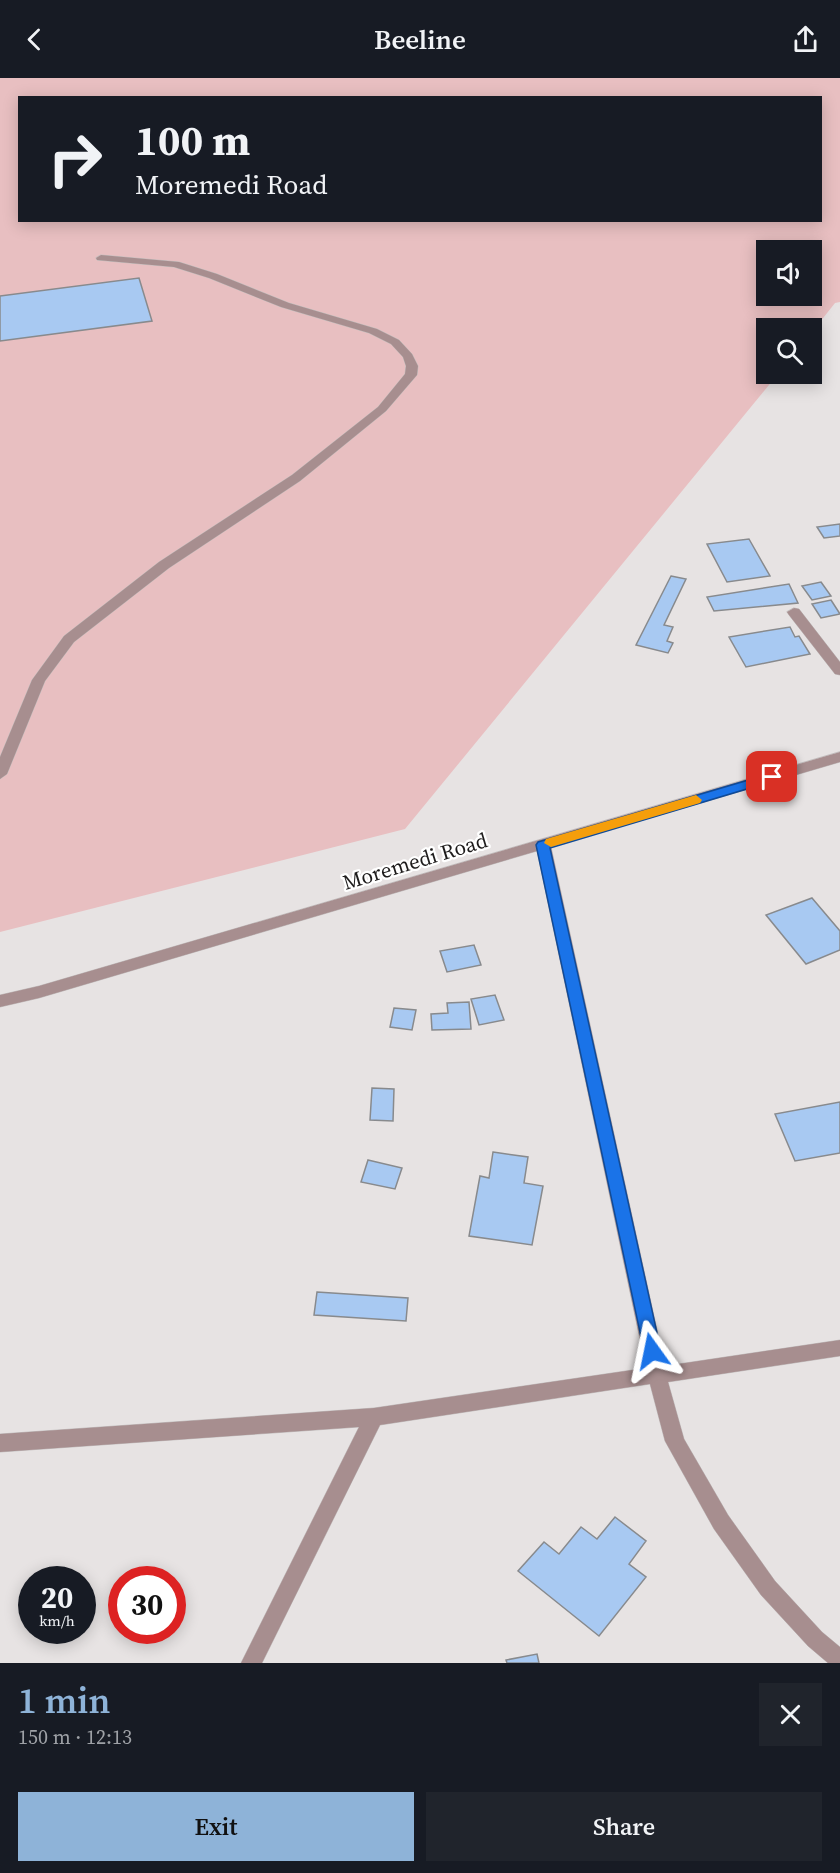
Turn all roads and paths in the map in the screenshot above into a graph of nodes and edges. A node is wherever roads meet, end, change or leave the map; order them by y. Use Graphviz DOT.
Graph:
graph roads {
  1 [pos="101,258"];
  2 [pos="794,612"];
  3 [pos="840,671"];
  4 [pos="840,757"];
  5 [pos="0,774"];
  6 [pos="543,845"];
  7 [pos="0,1001"];
  8 [pos="840,1348"];
  9 [pos="657,1374"];
  10 [pos="374,1417"];
  11 [pos="0,1443"];
  12 [pos="840,1660"];
  13 [pos="251,1663"];
  1 -- 5 [label="street"];
  2 -- 3 [label="street"];
  4 -- 6 [label="street, Moremedi Road"];
  6 -- 7 [label="street, Moremedi Road"];
  6 -- 9 [label="street"];
  8 -- 9 [label="street"];
  9 -- 10 [label="street"];
  9 -- 12 [label="street"];
  10 -- 11 [label="street"];
  10 -- 13 [label="street"];
}
